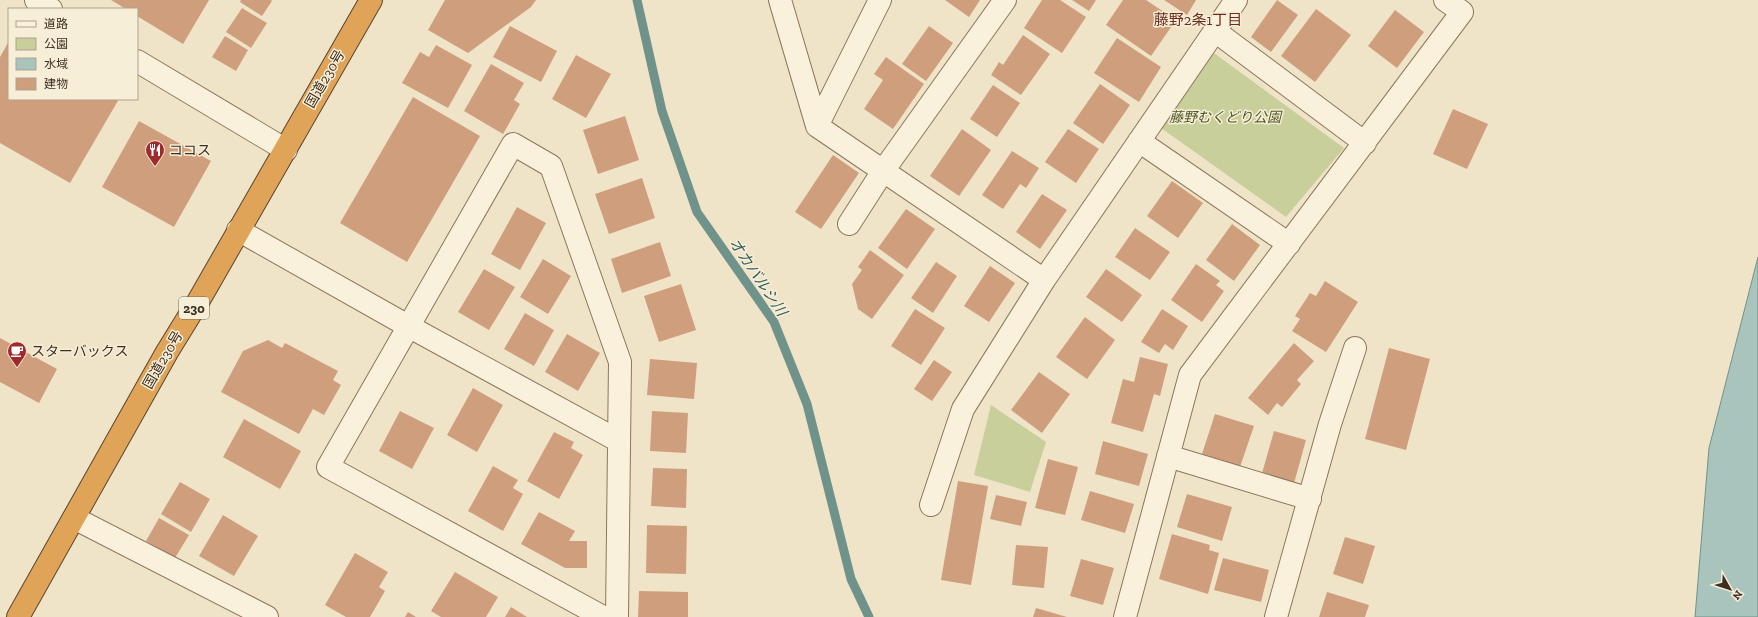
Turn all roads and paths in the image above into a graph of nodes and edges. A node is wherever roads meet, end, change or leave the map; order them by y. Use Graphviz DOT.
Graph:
graph roads {
  1 [pos="36,0"];
  2 [pos="371,0"];
  3 [pos="780,0"];
  4 [pos="880,0"];
  5 [pos="1005,0"];
  6 [pos="1236,0"];
  7 [pos="1445,0"];
  8 [pos="49,8"];
  9 [pos="1215,31"];
  10 [pos="138,62"];
  11 [pos="817,126"];
  12 [pos="1139,141"];
  13 [pos="1365,143"];
  14 [pos="286,150"];
  15 [pos="883,171"];
  16 [pos="849,224"];
  17 [pos="238,230"];
  18 [pos="1289,244"];
  19 [pos="1044,280"];
  20 [pos="408,326"];
  21 [pos="1355,348"];
  22 [pos="619,441"];
  23 [pos="1168,456"];
  24 [pos="1310,499"];
  25 [pos="931,505"];
  26 [pos="74,518"];
  27 [pos="18,617"];
  28 [pos="267,617"];
  29 [pos="603,617"];
  30 [pos="617,617"];
  31 [pos="1125,617"];
  32 [pos="1276,617"];
  1 -- 8 [label="street"];
  2 -- 14 [label="highway, 国道230号 / 230"];
  3 -- 11 [label="street"];
  4 -- 11 [label="street"];
  5 -- 15 [label="street"];
  6 -- 9 [label="street"];
  7 -- 13 [label="street"];
  9 -- 12 [label="street"];
  9 -- 13 [label="street"];
  10 -- 14 [label="street"];
  11 -- 15 [label="street"];
  12 -- 18 [label="street"];
  12 -- 19 [label="street"];
  13 -- 18 [label="street"];
  14 -- 17 [label="highway, 国道230号 / 230"];
  15 -- 16 [label="street"];
  15 -- 19 [label="street"];
  17 -- 20 [label="street"];
  17 -- 26 [label="highway, 国道230号 / 230"];
  18 -- 23 [label="street"];
  19 -- 25 [label="street"];
  20 -- 22 [label="street"];
  20 -- 22 [label="street"];
  20 -- 29 [label="street"];
  21 -- 24 [label="street"];
  22 -- 30 [label="street"];
  23 -- 24 [label="street"];
  23 -- 31 [label="street"];
  24 -- 32 [label="street"];
  26 -- 27 [label="highway, 国道230号 / 230"];
  26 -- 28 [label="street"];
}
